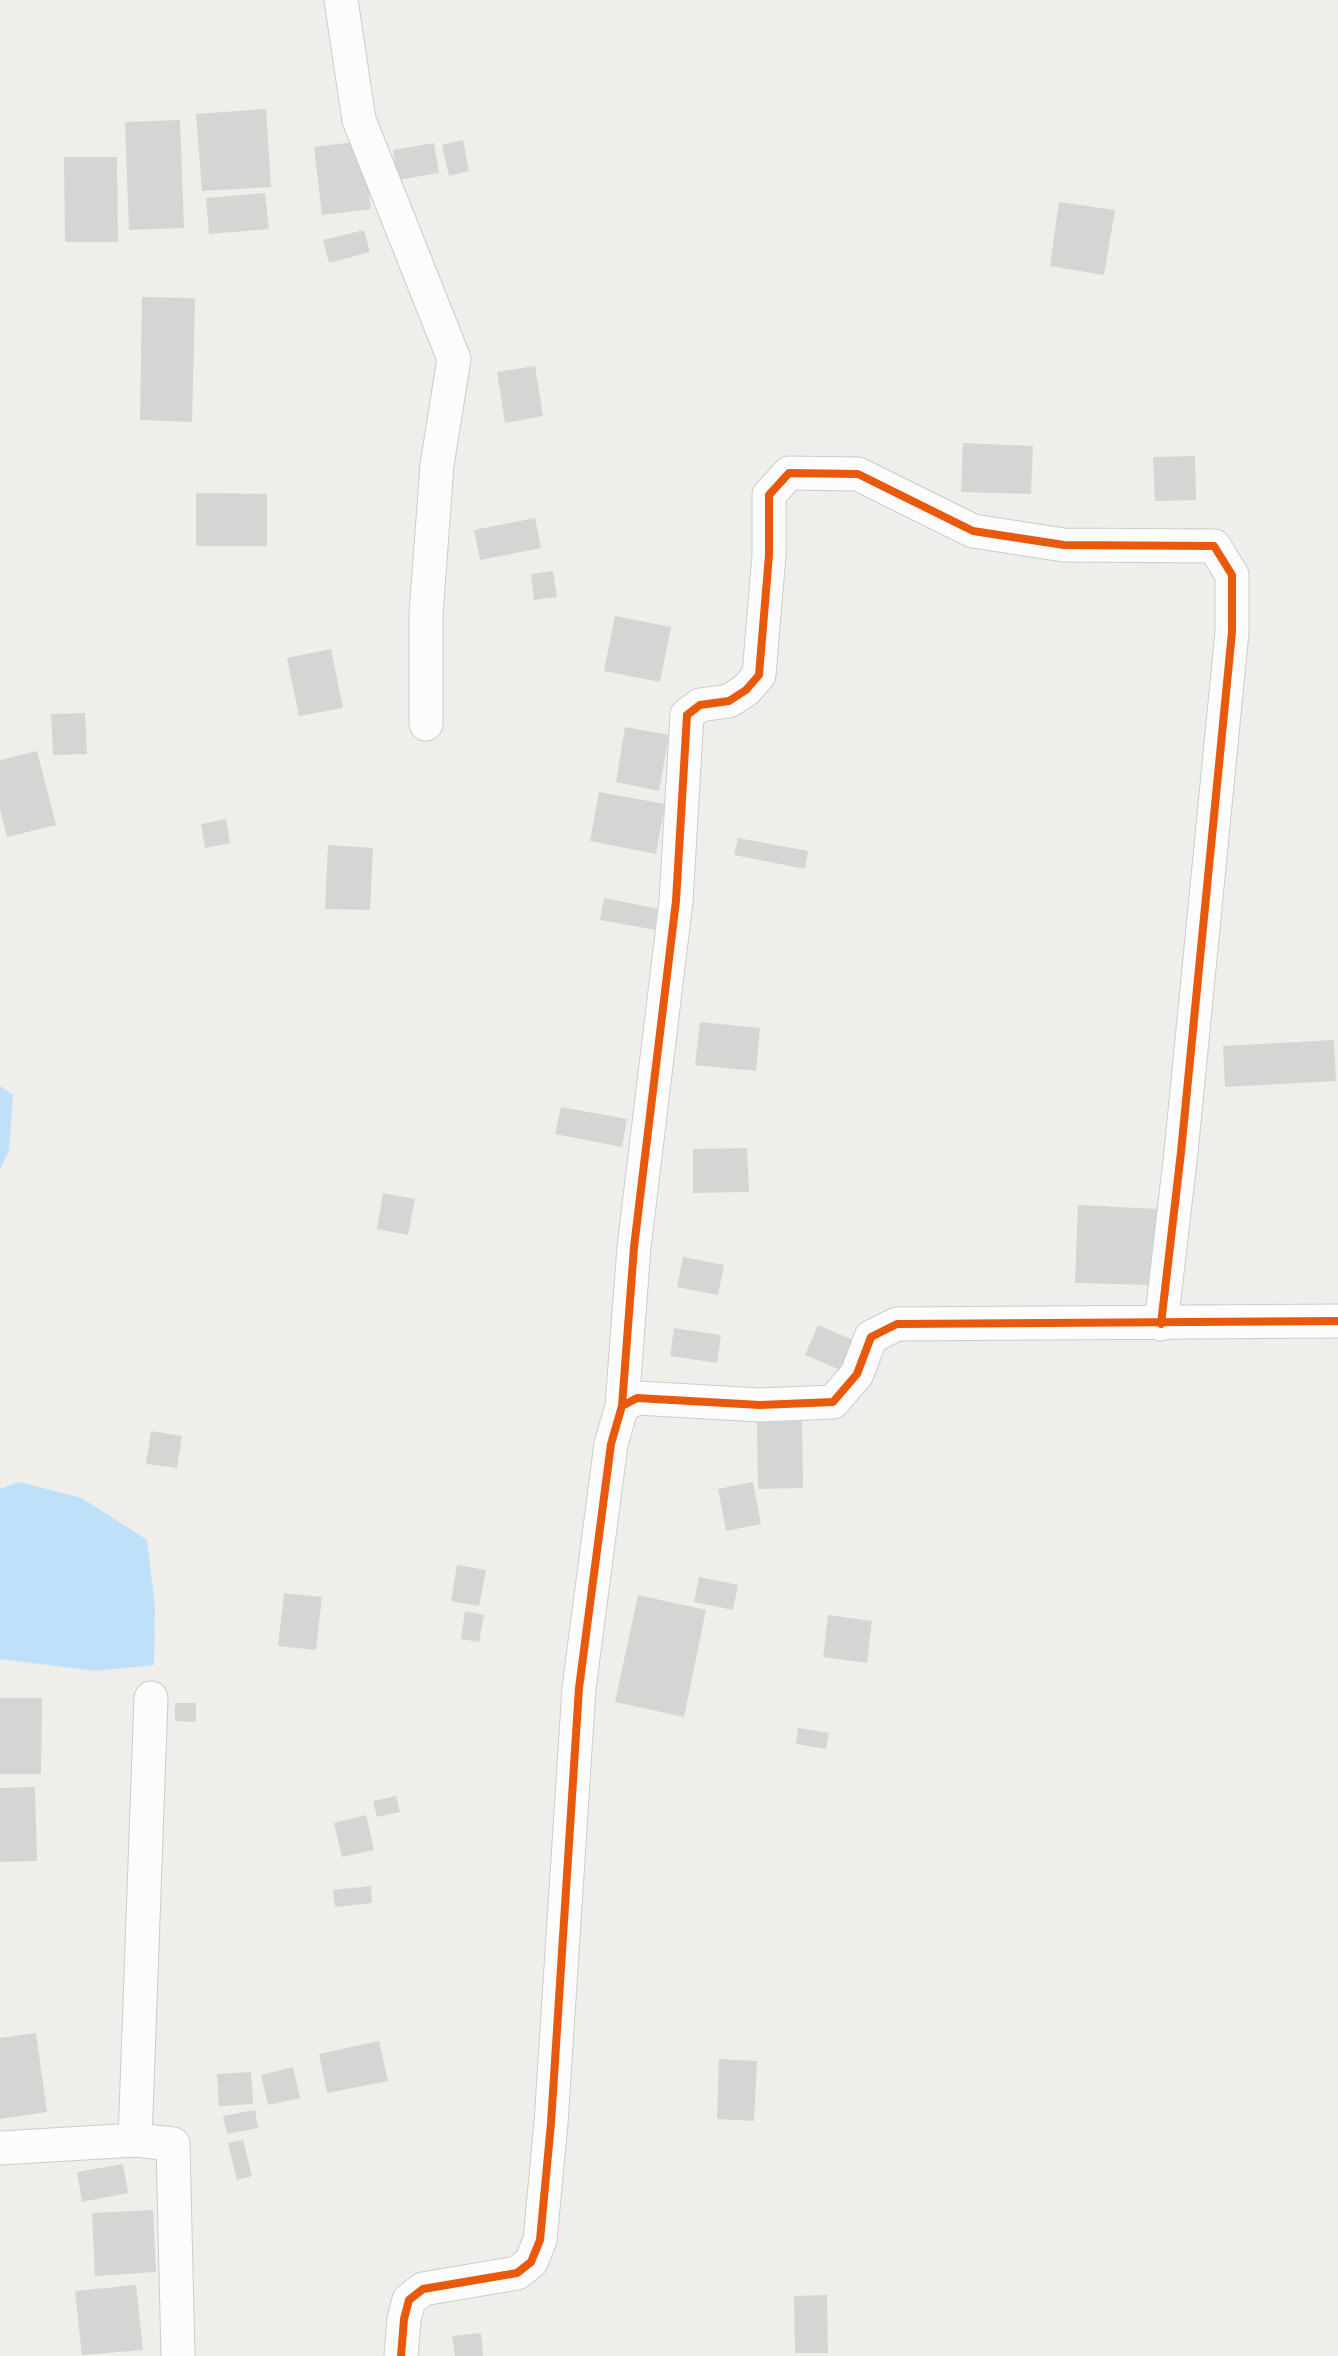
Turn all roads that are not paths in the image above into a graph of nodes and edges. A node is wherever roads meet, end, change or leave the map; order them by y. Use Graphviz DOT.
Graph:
graph roads {
  1 [pos="341,0"];
  2 [pos="426,724"];
  3 [pos="1338,1321"];
  4 [pos="1161,1324"];
  5 [pos="622,1406"];
  6 [pos="151,1698"];
  7 [pos="135,2140"];
  8 [pos="0,2148"];
  9 [pos="178,2356"];
  10 [pos="401,2356"];
  1 -- 2 [label="street"];
  3 -- 4 [label="street"];
  4 -- 5 [label="street"];
  4 -- 5 [label="street"];
  5 -- 10 [label="street"];
  6 -- 7 [label="street"];
  7 -- 8 [label="street"];
  7 -- 9 [label="street"];
}
